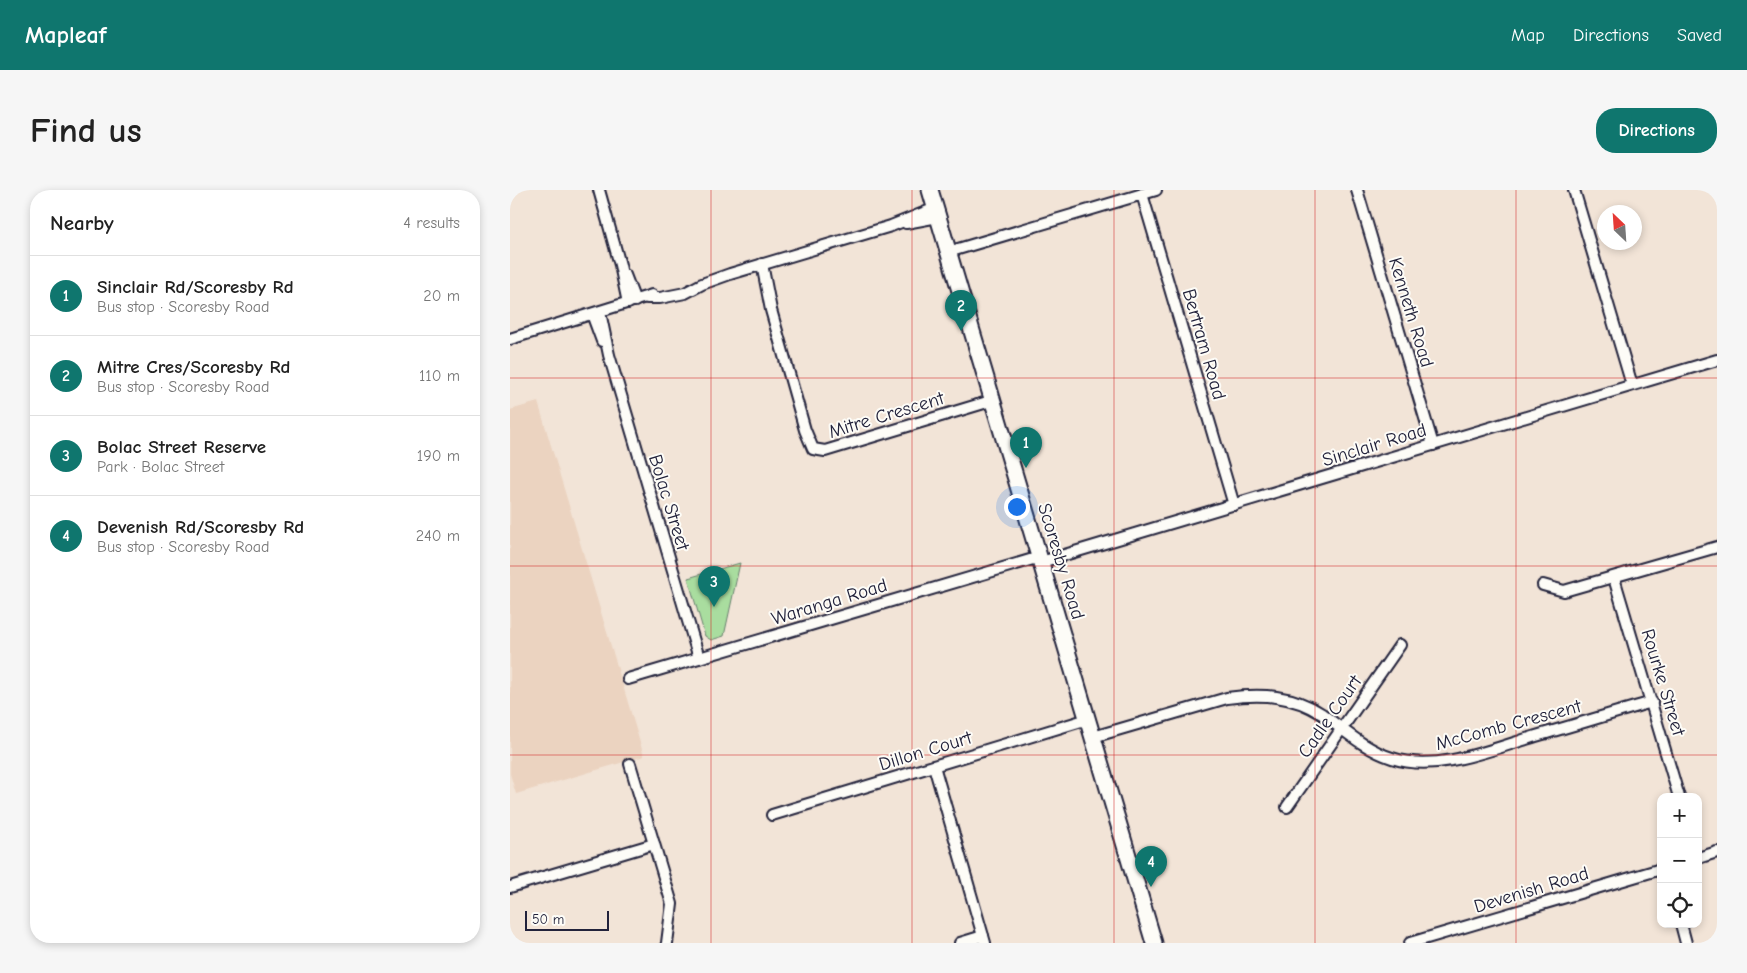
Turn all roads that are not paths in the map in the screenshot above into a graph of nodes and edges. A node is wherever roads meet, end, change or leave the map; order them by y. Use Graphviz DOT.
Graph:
graph roads {
  1 [pos="598,190"];
  2 [pos="930,190"];
  3 [pos="1156,190"];
  4 [pos="1357,190"];
  5 [pos="1574,190"];
  6 [pos="1142,194"];
  7 [pos="937,212"];
  8 [pos="948,252"];
  9 [pos="758,265"];
  10 [pos="632,302"];
  11 [pos="596,313"];
  12 [pos="511,339"];
  13 [pos="1717,360"];
  14 [pos="1632,385"];
  15 [pos="994,400"];
  16 [pos="1433,445"];
  17 [pos="1234,505"];
  18 [pos="1717,547"];
  19 [pos="1041,559"];
  20 [pos="1614,578"];
  21 [pos="1543,585"];
  22 [pos="1400,645"];
  23 [pos="699,658"];
  24 [pos="628,679"];
  25 [pos="1652,702"];
  26 [pos="1088,719"];
  27 [pos="1340,728"];
  28 [pos="1093,737"];
  29 [pos="630,764"];
  30 [pos="934,766"];
  31 [pos="1678,793"];
  32 [pos="1287,807"];
  33 [pos="772,814"];
  34 [pos="654,844"];
  35 [pos="1717,852"];
  36 [pos="1702,857"];
  37 [pos="1657,870"];
  38 [pos="510,886"];
  39 [pos="1682,928"];
  40 [pos="984,939"];
  41 [pos="667,943"];
  42 [pos="960,943"];
  43 [pos="1154,943"];
  44 [pos="1410,943"];
  45 [pos="1686,943"];
  1 -- 10 [label="street"];
  2 -- 7 [label="main road, Scoresby Road"];
  3 -- 6 [label="street"];
  4 -- 16 [label="street, Kenneth Road"];
  5 -- 14 [label="street"];
  6 -- 8 [label="street"];
  6 -- 17 [label="street, Bertram Road"];
  7 -- 8 [label="main road, Scoresby Road"];
  7 -- 9 [label="street"];
  8 -- 15 [label="main road, Scoresby Road"];
  9 -- 10 [label="street"];
  9 -- 15 [label="street, Mitre Crescent"];
  10 -- 11 [label="street"];
  11 -- 12 [label="street"];
  11 -- 23 [label="street, Bolac Street"];
  13 -- 14 [label="street, Sinclair Road"];
  14 -- 16 [label="street, Sinclair Road"];
  15 -- 19 [label="main road, Scoresby Road"];
  16 -- 17 [label="street, Sinclair Road"];
  17 -- 19 [label="street, Sinclair Road"];
  18 -- 20 [label="street"];
  19 -- 23 [label="street, Waranga Road"];
  19 -- 26 [label="main road, Scoresby Road"];
  20 -- 21 [label="street"];
  20 -- 25 [label="street, Rourke Street"];
  22 -- 27 [label="street, Cadle Court"];
  23 -- 24 [label="street, Waranga Road"];
  25 -- 27 [label="street, McComb Crescent"];
  25 -- 31 [label="street, Rourke Street"];
  26 -- 28 [label="main road, Scoresby Road"];
  26 -- 30 [label="street, Dillon Court"];
  27 -- 28 [label="street, McComb Crescent"];
  27 -- 32 [label="street, Cadle Court"];
  28 -- 43 [label="main road, Scoresby Road"];
  29 -- 34 [label="street"];
  30 -- 33 [label="street, Dillon Court"];
  30 -- 40 [label="street"];
  34 -- 38 [label="street"];
  34 -- 41 [label="street"];
  35 -- 36 [label="street"];
  37 -- 44 [label="street, Devenish Road"];
  39 -- 45 [label="street"];
  40 -- 42 [label="street"];
}
